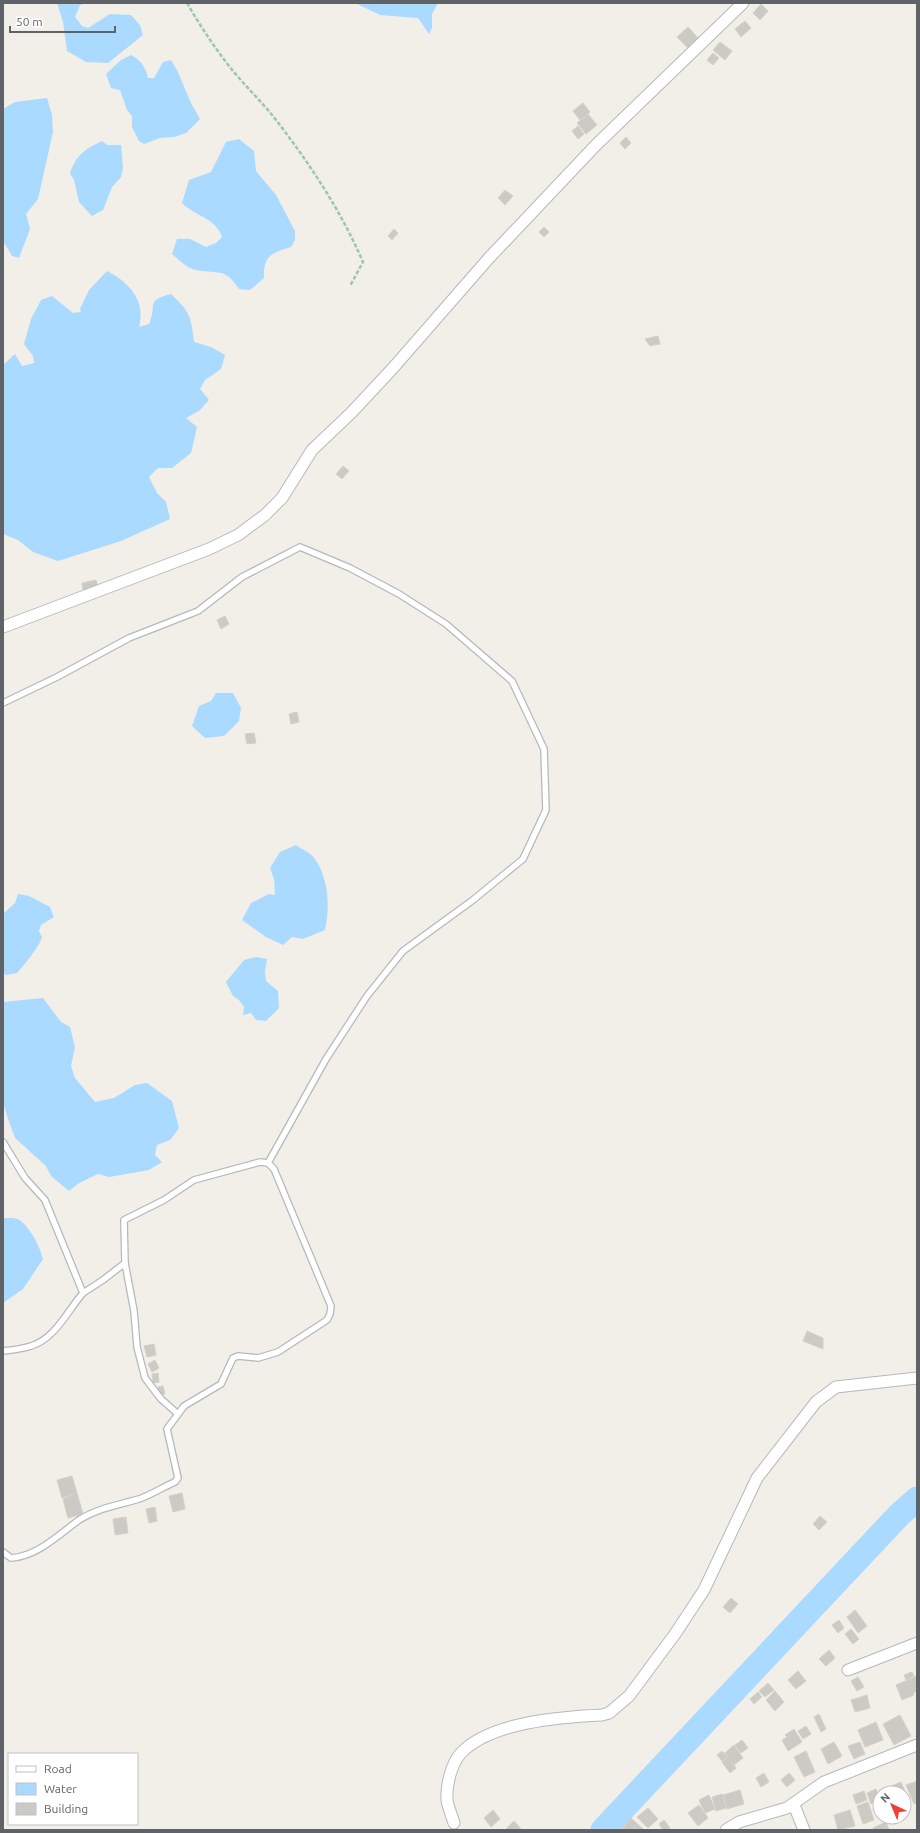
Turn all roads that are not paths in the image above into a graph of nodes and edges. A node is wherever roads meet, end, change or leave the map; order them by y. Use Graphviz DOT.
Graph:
graph roads {
  1 [pos="743,3"];
  2 [pos="3,627"];
  3 [pos="3,703"];
  4 [pos="3,1142"];
  5 [pos="268,1163"];
  6 [pos="125,1263"];
  7 [pos="83,1292"];
  8 [pos="3,1351"];
  9 [pos="917,1378"];
  10 [pos="178,1414"];
  11 [pos="3,1552"];
  12 [pos="917,1643"];
  13 [pos="848,1670"];
  14 [pos="917,1745"];
  15 [pos="794,1805"];
  16 [pos="454,1823"];
  17 [pos="726,1830"];
  18 [pos="804,1830"];
  1 -- 2 [label="street"];
  3 -- 5 [label="lane"];
  4 -- 7 [label="lane"];
  5 -- 6 [label="lane"];
  5 -- 10 [label="lane"];
  6 -- 7 [label="lane"];
  6 -- 10 [label="lane"];
  7 -- 8 [label="lane"];
  9 -- 16 [label="street"];
  10 -- 11 [label="lane"];
  12 -- 13 [label="street"];
  14 -- 15 [label="street"];
  15 -- 17 [label="street"];
  15 -- 18 [label="street"];
}
